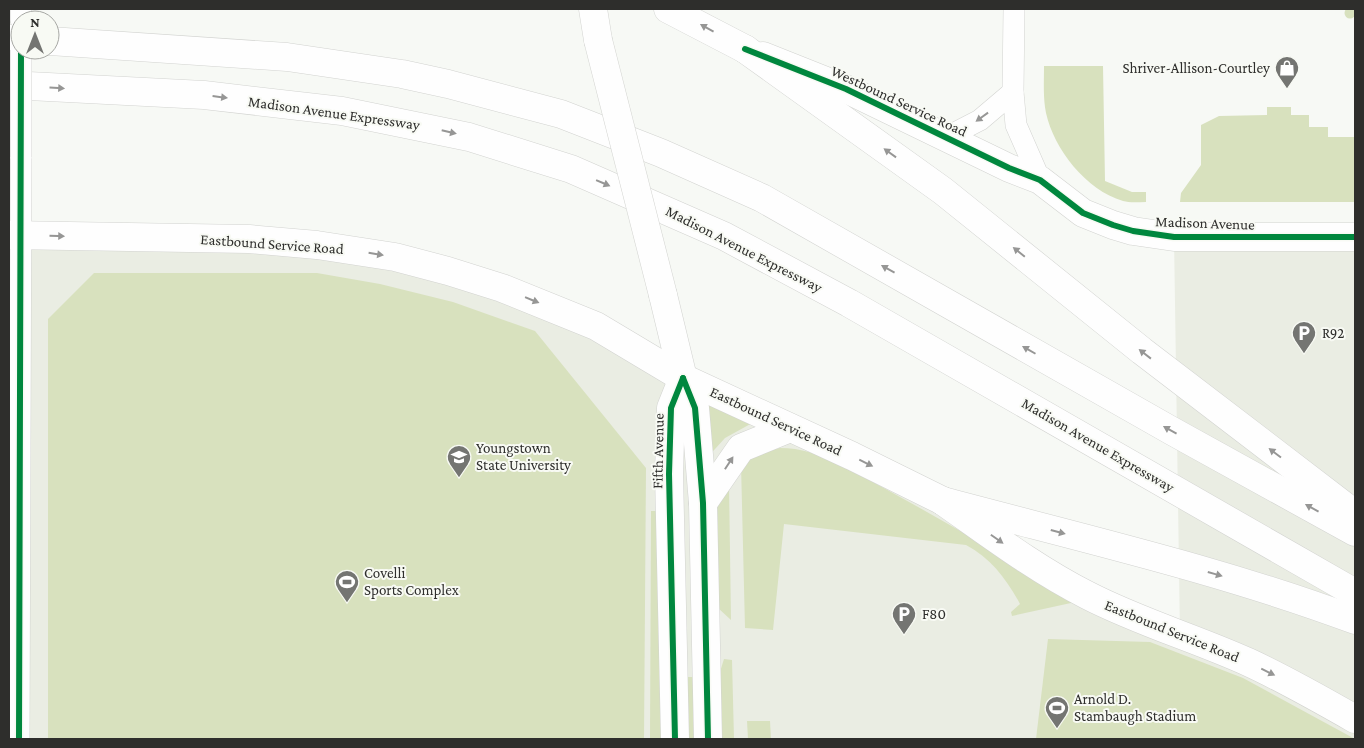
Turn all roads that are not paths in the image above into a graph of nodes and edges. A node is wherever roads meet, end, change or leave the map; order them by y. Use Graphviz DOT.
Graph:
graph roads {
  1 [pos="593,9"];
  2 [pos="668,9"];
  3 [pos="1014,9"];
  4 [pos="60,42"];
  5 [pos="745,49"];
  6 [pos="21,60"];
  7 [pos="9,85"];
  8 [pos="1013,92"];
  9 [pos="947,137"];
  10 [pos="1040,180"];
  11 [pos="14,236"];
  12 [pos="1355,237"];
  13 [pos="683,378"];
  14 [pos="790,428"];
  15 [pos="943,501"];
  16 [pos="703,504"];
  17 [pos="1355,514"];
  18 [pos="1355,532"];
  19 [pos="1355,592"];
  20 [pos="1355,620"];
  21 [pos="1355,719"];
  22 [pos="19,739"];
  23 [pos="675,739"];
  24 [pos="708,739"];
  1 -- 13 [label="main road, bridge"];
  5 -- 2 [label="main road, Westbound Service Road, one-way"];
  3 -- 8 [label="street"];
  18 -- 4 [label="main road, one-way"];
  5 -- 9 [label="main road, Westbound Service Road"];
  17 -- 5 [label="main road, one-way"];
  6 -- 11 [label="street, bridge"];
  7 -- 19 [label="main road, Madison Avenue Expressway, one-way"];
  8 -- 9 [label="street, one-way"];
  8 -- 10 [label="street"];
  9 -- 10 [label="main road, Westbound Service Road"];
  10 -- 12 [label="main road, Madison Avenue"];
  11 -- 13 [label="main road, Eastbound Service Road, one-way"];
  11 -- 22 [label="street"];
  13 -- 14 [label="main road, Eastbound Service Road"];
  13 -- 16 [label="main road"];
  13 -- 23 [label="main road, Fifth Avenue"];
  14 -- 15 [label="main road, Eastbound Service Road, one-way"];
  16 -- 14 [label="main road, one-way"];
  15 -- 20 [label="main road, one-way"];
  15 -- 21 [label="main road, Eastbound Service Road, one-way"];
  16 -- 24 [label="main road"];
}
